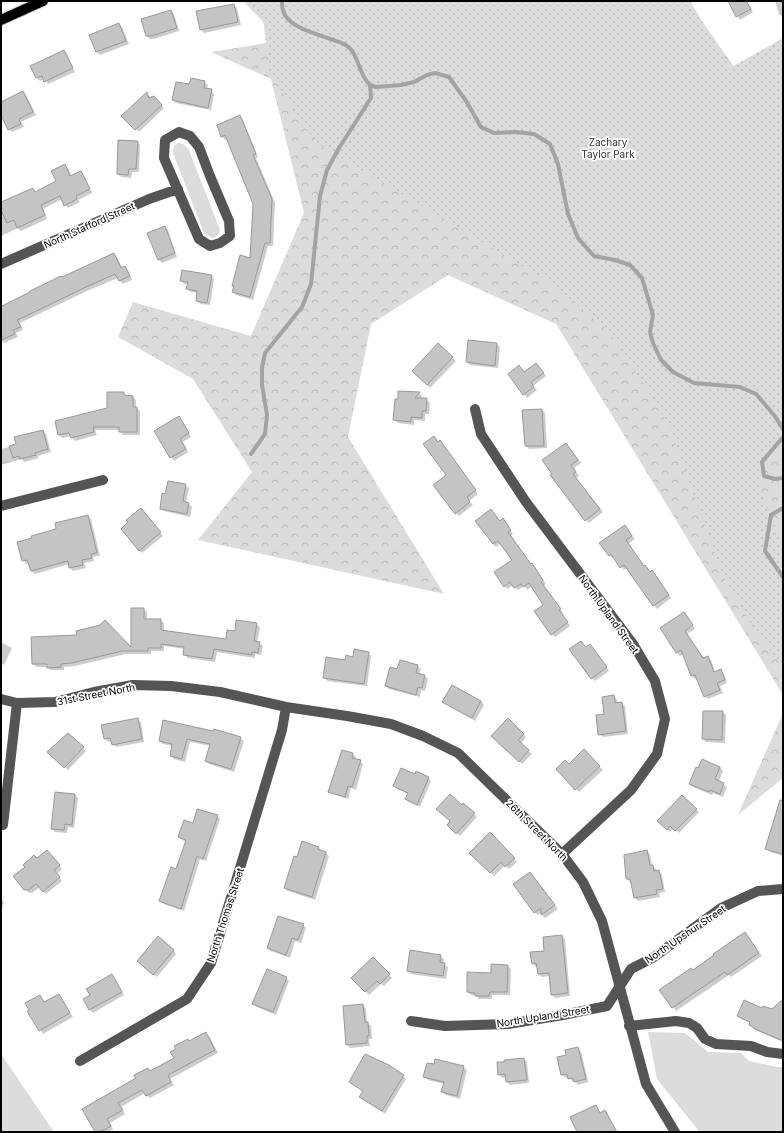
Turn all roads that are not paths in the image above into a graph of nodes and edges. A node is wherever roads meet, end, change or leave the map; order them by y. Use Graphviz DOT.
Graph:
graph roads {
  1 [pos="43,1"];
  2 [pos="1,20"];
  3 [pos="178,189"];
  4 [pos="1,264"];
  5 [pos="475,409"];
  6 [pos="103,480"];
  7 [pos="1,506"];
  8 [pos="1,699"];
  9 [pos="17,704"];
  10 [pos="286,706"];
  11 [pos="3,824"];
  12 [pos="562,854"];
  13 [pos="783,889"];
  14 [pos="619,989"];
  15 [pos="411,1021"];
  16 [pos="629,1026"];
  17 [pos="783,1054"];
  18 [pos="80,1061"];
  19 [pos="675,1132"];
  1 -- 2 [label="main road"];
  3 -- 3 [label="street"];
  3 -- 4 [label="street, North Stafford Street"];
  5 -- 12 [label="street, North Upland Street"];
  6 -- 7 [label="street"];
  8 -- 9 [label="street, 31st Street North"];
  9 -- 10 [label="street, 31st Street North"];
  9 -- 11 [label="street"];
  10 -- 12 [label="street, 26th Street North"];
  10 -- 18 [label="street, North Thomas Street"];
  12 -- 14 [label="street, 26th Street North"];
  13 -- 14 [label="street, North Upshur Street"];
  14 -- 15 [label="street, North Upland Street"];
  14 -- 16 [label="street, 26th Street North"];
  16 -- 17 [label="street"];
  16 -- 19 [label="street, 26th Street North"];
}
